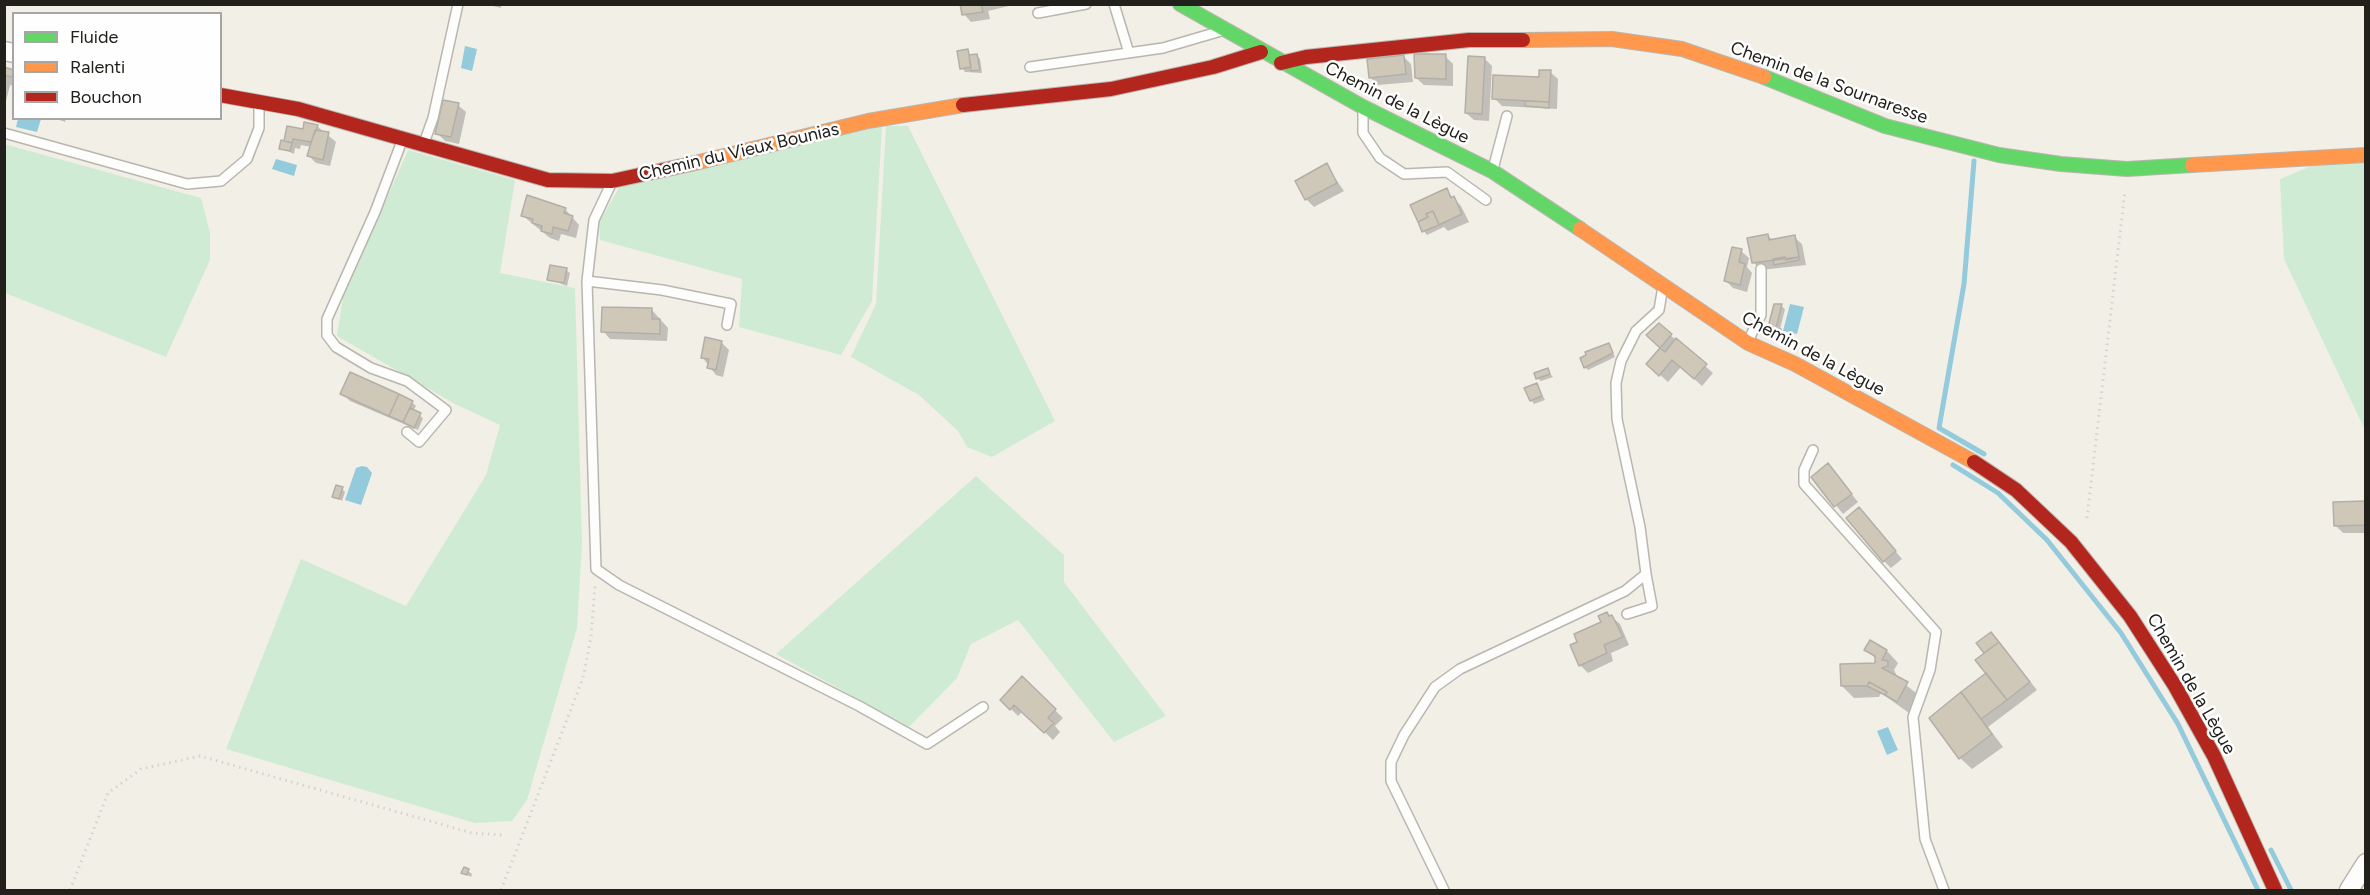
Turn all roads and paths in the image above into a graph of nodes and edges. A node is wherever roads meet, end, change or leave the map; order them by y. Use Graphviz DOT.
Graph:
graph roads {
  1 [pos="458,4"];
  2 [pos="1086,4"];
  3 [pos="1114,4"];
  4 [pos="1180,4"];
  5 [pos="1038,13"];
  6 [pos="1223,31"];
  7 [pos="1261,52"];
  8 [pos="1129,53"];
  9 [pos="1281,63"];
  10 [pos="1030,67"];
  11 [pos="222,95"];
  12 [pos="259,103"];
  13 [pos="1363,107"];
  14 [pos="1507,116"];
  15 [pos="4,134"];
  16 [pos="402,140"];
  17 [pos="423,145"];
  18 [pos="2366,155"];
  19 [pos="2127,169"];
  20 [pos="1492,171"];
  21 [pos="612,181"];
  22 [pos="1486,200"];
  23 [pos="1761,269"];
  24 [pos="587,281"];
  25 [pos="1664,284"];
  26 [pos="727,325"];
  27 [pos="1748,343"];
  28 [pos="407,432"];
  29 [pos="1813,450"];
  30 [pos="2087,519"];
  31 [pos="596,569"];
  32 [pos="1646,574"];
  33 [pos="1627,614"];
  34 [pos="983,707"];
  35 [pos="503,835"];
  36 [pos="2366,863"];
  37 [pos="70,891"];
  38 [pos="501,891"];
  39 [pos="1444,891"];
  40 [pos="1944,891"];
  41 [pos="2275,891"];
  42 [pos="2349,891"];
  1 -- 17 [label="lane"];
  2 -- 5 [label="lane"];
  3 -- 8 [label="lane"];
  4 -- 6 [label="street, Chemin de la Lègue"];
  6 -- 7 [label="street, Chemin de la Lègue"];
  6 -- 8 [label="lane"];
  7 -- 9 [label="street, Chemin de la Lègue"];
  7 -- 21 [label="street, Chemin du Vieux Bounias"];
  8 -- 10 [label="lane"];
  9 -- 13 [label="street, Chemin de la Lègue"];
  9 -- 19 [label="street, Chemin de la Sournaresse"];
  11 -- 12 [label="street, Chemin du Vieux Bounias"];
  12 -- 15 [label="lane"];
  12 -- 16 [label="street, Chemin du Vieux Bounias"];
  13 -- 20 [label="street, Chemin de la Lègue"];
  13 -- 22 [label="lane"];
  14 -- 20 [label="lane"];
  16 -- 17 [label="street, Chemin du Vieux Bounias"];
  16 -- 28 [label="lane"];
  17 -- 21 [label="street, Chemin du Vieux Bounias"];
  18 -- 19 [label="street, Chemin de la Sournaresse"];
  19 -- 30 [label="path"];
  20 -- 25 [label="street, Chemin de la Lègue"];
  21 -- 24 [label="lane"];
  23 -- 27 [label="lane"];
  24 -- 26 [label="lane"];
  24 -- 31 [label="lane"];
  25 -- 27 [label="street, Chemin de la Lègue"];
  25 -- 32 [label="lane"];
  27 -- 41 [label="street, Chemin de la Lègue"];
  29 -- 40 [label="lane"];
  31 -- 34 [label="lane"];
  31 -- 38 [label="path"];
  32 -- 33 [label="lane"];
  32 -- 39 [label="lane"];
  35 -- 37 [label="path"];
  36 -- 42 [label="street"];
}
